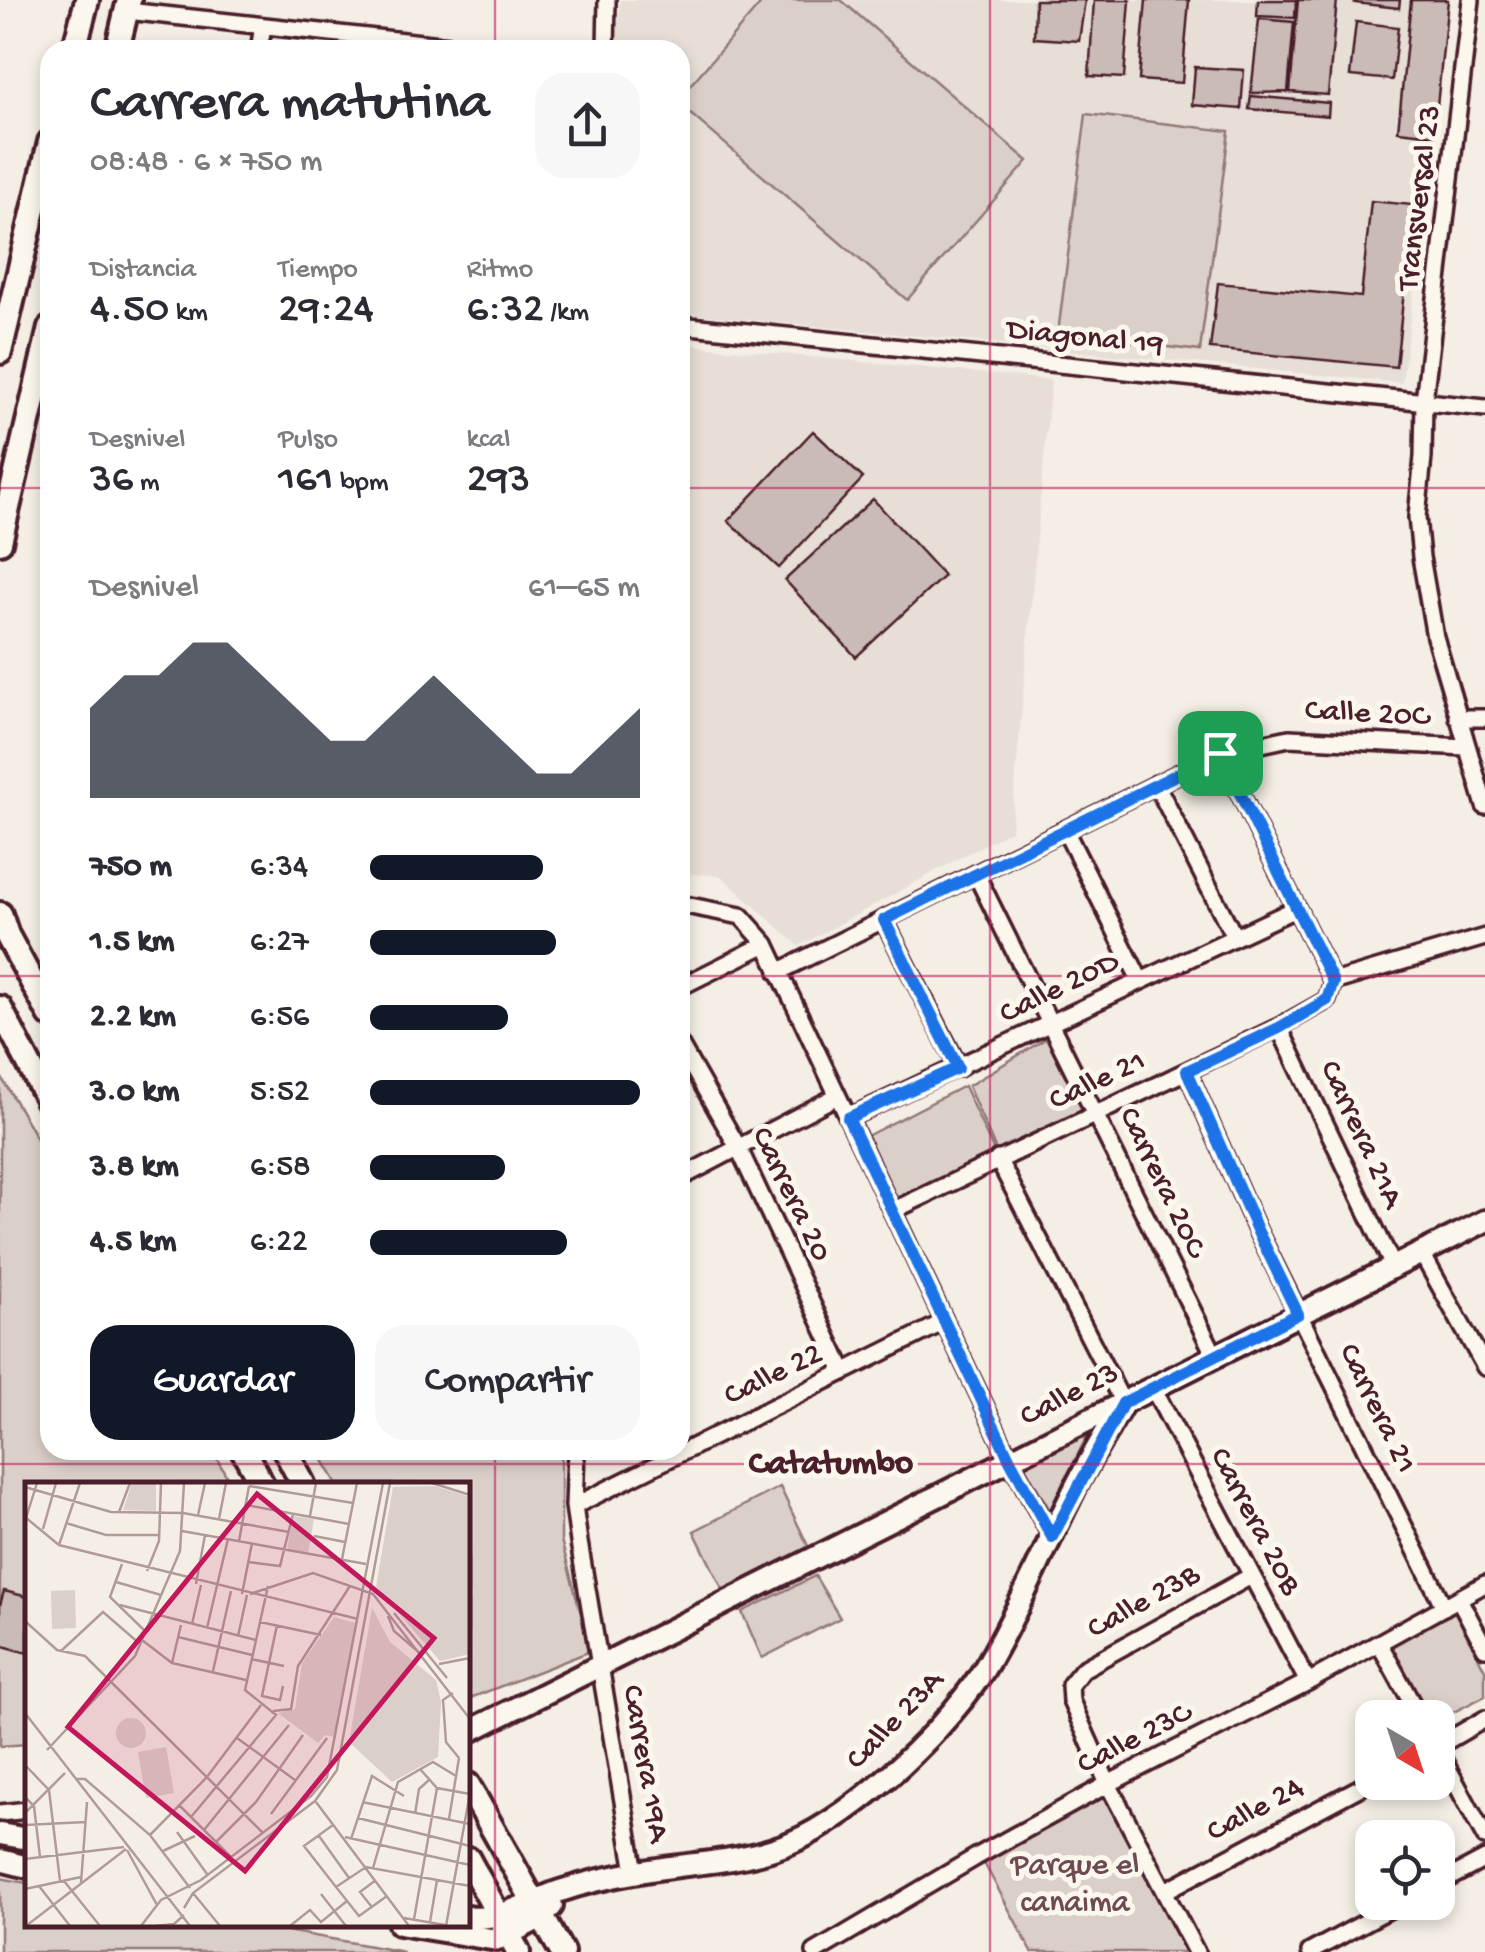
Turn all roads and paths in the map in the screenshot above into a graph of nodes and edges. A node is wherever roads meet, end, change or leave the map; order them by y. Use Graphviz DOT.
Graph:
graph roads {
  1 [pos="86,0"];
  2 [pos="605,0"];
  3 [pos="1471,0"];
  4 [pos="128,6"];
  5 [pos="262,26"];
  6 [pos="76,40"];
  7 [pos="120,40"];
  8 [pos="260,40"];
  9 [pos="351,40"];
  10 [pos="606,40"];
  11 [pos="40,184"];
  12 [pos="690,327"];
  13 [pos="0,352"];
  14 [pos="40,371"];
  15 [pos="1424,402"];
  16 [pos="1485,408"];
  17 [pos="0,542"];
  18 [pos="1458,718"];
  19 [pos="1485,718"];
  20 [pos="1466,748"];
  21 [pos="1220,753"];
  22 [pos="1156,784"];
  23 [pos="1485,804"];
  24 [pos="1065,830"];
  25 [pos="976,874"];
  26 [pos="690,906"];
  27 [pos="1295,909"];
  28 [pos="0,914"];
  29 [pos="884,920"];
  30 [pos="1234,936"];
  31 [pos="1485,937"];
  32 [pos="766,944"];
  33 [pos="778,972"];
  34 [pos="1140,980"];
  35 [pos="1333,982"];
  36 [pos="690,983"];
  37 [pos="40,996"];
  38 [pos="0,1008"];
  39 [pos="1052,1024"];
  40 [pos="1279,1028"];
  41 [pos="690,1063"];
  42 [pos="958,1068"];
  43 [pos="1187,1071"];
  44 [pos="40,1086"];
  45 [pos="837,1096"];
  46 [pos="1096,1112"];
  47 [pos="848,1118"];
  48 [pos="738,1148"];
  49 [pos="998,1159"];
  50 [pos="690,1173"];
  51 [pos="892,1211"];
  52 [pos="1485,1221"];
  53 [pos="1421,1252"];
  54 [pos="1393,1266"];
  55 [pos="1298,1314"];
  56 [pos="944,1322"];
  57 [pos="1214,1356"];
  58 [pos="1485,1367"];
  59 [pos="844,1372"];
  60 [pos="1153,1388"];
  61 [pos="1123,1403"];
  62 [pos="690,1448"];
  63 [pos="249,1460"];
  64 [pos="290,1460"];
  65 [pos="576,1460"];
  66 [pos="667,1460"];
  67 [pos="1010,1460"];
  68 [pos="261,1482"];
  69 [pos="302,1482"];
  70 [pos="574,1506"];
  71 [pos="1052,1537"];
  72 [pos="1250,1576"];
  73 [pos="1485,1584"];
  74 [pos="1451,1603"];
  75 [pos="1379,1642"];
  76 [pos="1485,1648"];
  77 [pos="600,1666"];
  78 [pos="1308,1682"];
  79 [pos="1410,1700"];
  80 [pos="1485,1719"];
  81 [pos="470,1731"];
  82 [pos="1455,1738"];
  83 [pos="1455,1780"];
  84 [pos="1108,1784"];
  85 [pos="470,1788"];
  86 [pos="1355,1790"];
  87 [pos="25,1810"];
  88 [pos="0,1813"];
  89 [pos="0,1834"];
  90 [pos="1485,1837"];
  91 [pos="25,1838"];
  92 [pos="1485,1859"];
  93 [pos="0,1860"];
  94 [pos="470,1863"];
  95 [pos="25,1866"];
  96 [pos="635,1872"];
  97 [pos="1455,1875"];
  98 [pos="1165,1890"];
  99 [pos="537,1909"];
  100 [pos="470,1917"];
  101 [pos="1370,1920"];
  102 [pos="417,1927"];
  103 [pos="508,1934"];
  104 [pos="562,1952"];
  105 [pos="815,1952"];
  106 [pos="1196,1952"];
  107 [pos="1310,1952"];
  1 -- 6 [label="main road"];
  2 -- 10 [label="street"];
  3 -- 15 [label="street, Transversal 23"];
  4 -- 5 [label="street"];
  4 -- 7 [label="main road"];
  5 -- 8 [label="street"];
  5 -- 9 [label="street"];
  11 -- 13 [label="main road"];
  12 -- 15 [label="street, Diagonal 19"];
  14 -- 17 [label="main road"];
  15 -- 16 [label="street, Diagonal 19"];
  15 -- 18 [label="street, Transversal 23"];
  18 -- 19 [label="street"];
  18 -- 20 [label="street, Transversal 23"];
  20 -- 21 [label="street, Calle 20C"];
  20 -- 23 [label="street, Transversal 23"];
  21 -- 22 [label="street, Calle 20C"];
  21 -- 27 [label="street"];
  22 -- 24 [label="street, Calle 20C"];
  22 -- 30 [label="street"];
  24 -- 25 [label="street, Calle 20C"];
  24 -- 34 [label="street"];
  25 -- 29 [label="street, Calle 20C"];
  25 -- 39 [label="street, Carrera 20C"];
  26 -- 32 [label="street"];
  27 -- 30 [label="street, Calle 20D"];
  27 -- 35 [label="street"];
  28 -- 37 [label="main road"];
  29 -- 33 [label="street, Calle 20C"];
  29 -- 42 [label="street"];
  30 -- 34 [label="street, Calle 20D"];
  31 -- 35 [label="street, Calle 21"];
  32 -- 33 [label="street"];
  32 -- 36 [label="street"];
  33 -- 45 [label="street"];
  34 -- 39 [label="street, Calle 20D"];
  35 -- 40 [label="street, Calle 21"];
  38 -- 44 [label="main road"];
  39 -- 42 [label="street, Calle 20D"];
  39 -- 46 [label="street, Carrera 20C"];
  40 -- 43 [label="street, Calle 21"];
  40 -- 54 [label="street, Carrera 21A"];
  41 -- 48 [label="street, Carrera 20"];
  42 -- 47 [label="street, Calle 20D"];
  43 -- 46 [label="street, Calle 21"];
  43 -- 55 [label="street, Carrera 21"];
  45 -- 47 [label="street"];
  45 -- 48 [label="street"];
  46 -- 49 [label="street, Calle 21"];
  46 -- 57 [label="street, Carrera 20C"];
  47 -- 51 [label="street"];
  48 -- 50 [label="street"];
  48 -- 59 [label="street, Carrera 20"];
  49 -- 51 [label="street, Calle 21"];
  49 -- 61 [label="street"];
  51 -- 56 [label="street"];
  52 -- 53 [label="street, Calle 23"];
  53 -- 54 [label="street, Calle 23"];
  53 -- 58 [label="street"];
  54 -- 55 [label="street, Calle 23"];
  55 -- 57 [label="street, Calle 23"];
  55 -- 74 [label="street, Carrera 21"];
  56 -- 59 [label="street, Calle 22"];
  56 -- 67 [label="street"];
  57 -- 60 [label="street, Calle 23"];
  59 -- 62 [label="street, Calle 22"];
  60 -- 61 [label="street, Calle 23"];
  60 -- 72 [label="street, Carrera 20B"];
  61 -- 67 [label="street, Calle 23"];
  61 -- 71 [label="street, Calle 23A"];
  63 -- 68 [label="main road"];
  64 -- 69 [label="main road"];
  65 -- 70 [label="street, Carrera 19A"];
  66 -- 70 [label="street, Calle 22"];
  67 -- 71 [label="street"];
  67 -- 77 [label="street, Calle 23"];
  70 -- 77 [label="street, Carrera 19A"];
  71 -- 96 [label="street, Calle 23A"];
  72 -- 78 [label="street, Carrera 20B"];
  72 -- 84 [label="street, Calle 23B"];
  73 -- 74 [label="street, Calle 23C"];
  74 -- 75 [label="street, Calle 23C"];
  74 -- 76 [label="street"];
  75 -- 78 [label="street, Calle 23C"];
  75 -- 79 [label="street"];
  77 -- 81 [label="street, Calle 23"];
  77 -- 96 [label="street, Carrera 19A"];
  78 -- 84 [label="street, Calle 23C"];
  80 -- 82 [label="street"];
  83 -- 90 [label="street"];
  84 -- 98 [label="street"];
  84 -- 105 [label="street, Calle 23C"];
  85 -- 99 [label="main road"];
  86 -- 98 [label="street, Calle 24"];
  87 -- 88 [label="street"];
  89 -- 91 [label="street"];
  92 -- 97 [label="street"];
  93 -- 95 [label="street"];
  94 -- 103 [label="main road"];
  96 -- 99 [label="street, Calle 23A"];
  98 -- 106 [label="street"];
  99 -- 103 [label="street"];
  99 -- 104 [label="main road"];
  100 -- 103 [label="street"];
  101 -- 107 [label="street"];
  102 -- 103 [label="street"];
}
